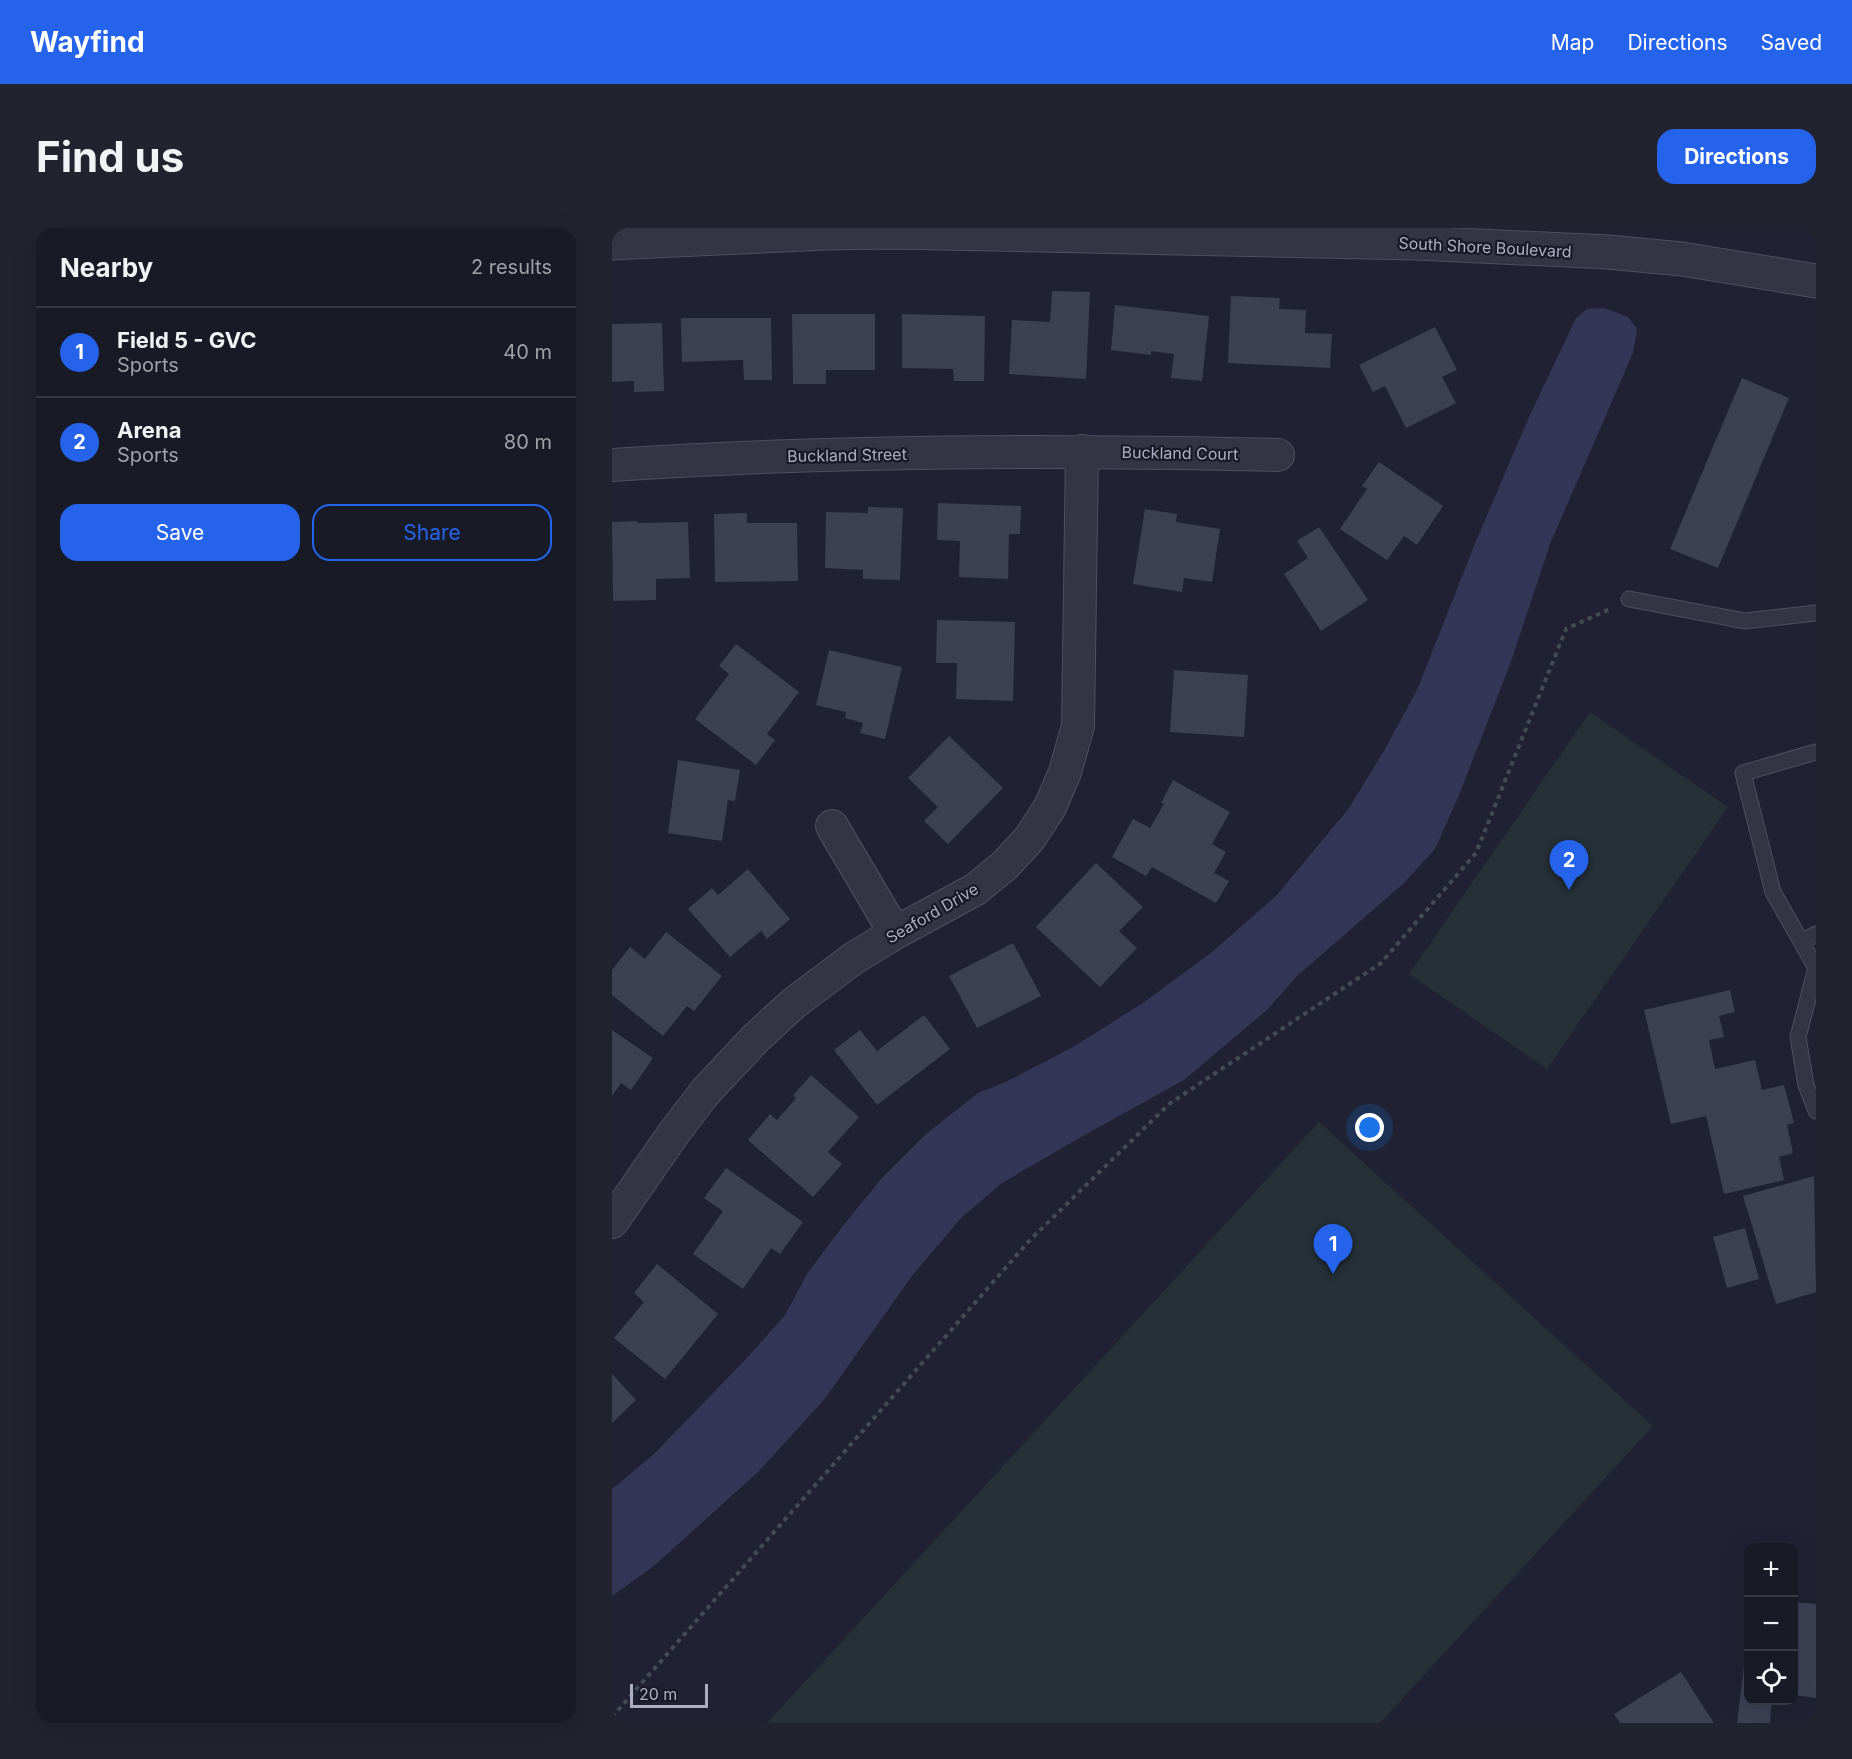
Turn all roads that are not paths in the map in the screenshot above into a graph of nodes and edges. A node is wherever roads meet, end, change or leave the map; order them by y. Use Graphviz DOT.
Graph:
graph roads {
  1 [pos="612,243"];
  2 [pos="1816,281"];
  3 [pos="1082,451"];
  4 [pos="1278,454"];
  5 [pos="612,465"];
  6 [pos="1629,599"];
  7 [pos="1816,613"];
  8 [pos="1816,752"];
  9 [pos="832,826"];
  10 [pos="895,933"];
  11 [pos="1816,934"];
  12 [pos="1802,942"];
  13 [pos="1816,1111"];
  14 [pos="612,1222"];
  1 -- 2 [label="street, South Shore Boulevard"];
  3 -- 4 [label="street, Buckland Court"];
  3 -- 5 [label="street, Buckland Street"];
  3 -- 10 [label="street, Seaford Drive"];
  6 -- 7 [label="lane"];
  8 -- 12 [label="lane"];
  9 -- 10 [label="street"];
  10 -- 14 [label="street, Seaford Drive"];
  11 -- 12 [label="lane"];
  12 -- 13 [label="lane"];
}
